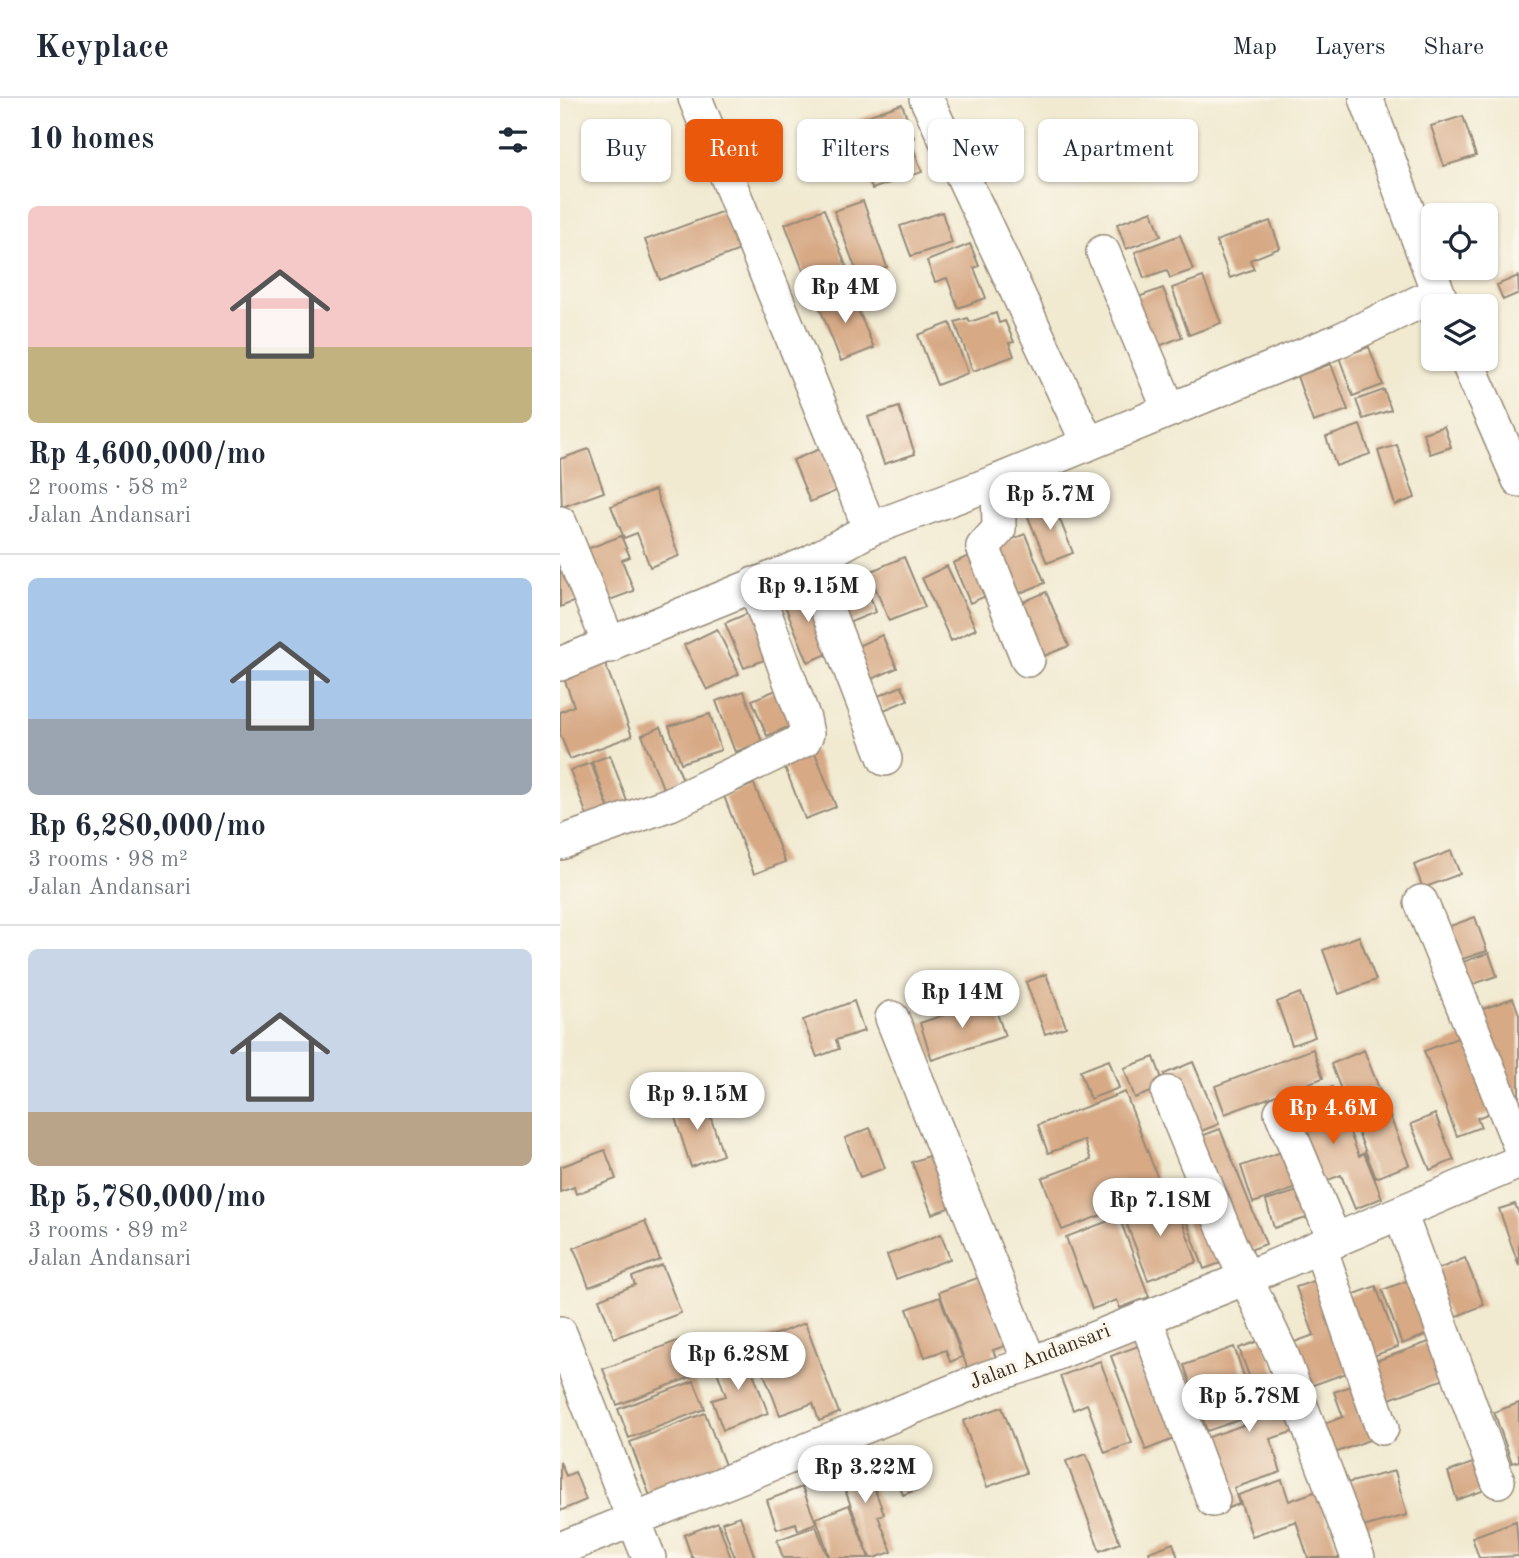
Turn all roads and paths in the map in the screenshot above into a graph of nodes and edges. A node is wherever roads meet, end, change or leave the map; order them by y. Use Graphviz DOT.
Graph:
graph roads {
  1 [pos="695,98"];
  2 [pos="926,98"];
  3 [pos="1366,98"];
  4 [pos="1103,252"];
  5 [pos="1438,294"];
  6 [pos="1421,308"];
  7 [pos="1471,371"];
  8 [pos="1169,409"];
  9 [pos="1088,443"];
  10 [pos="1519,480"];
  11 [pos="999,481"];
  12 [pos="560,523"];
  13 [pos="870,529"];
  14 [pos="809,563"];
  15 [pos="754,584"];
  16 [pos="610,646"];
  17 [pos="1028,660"];
  18 [pos="560,664"];
  19 [pos="885,759"];
  20 [pos="560,843"];
  21 [pos="1421,902"];
  22 [pos="892,1018"];
  23 [pos="1168,1093"];
  24 [pos="1281,1112"];
  25 [pos="1519,1144"];
  26 [pos="1519,1162"];
  27 [pos="1400,1213"];
  28 [pos="1327,1244"];
  29 [pos="1246,1278"];
  30 [pos="1145,1317"];
  31 [pos="560,1333"];
  32 [pos="1030,1363"];
  33 [pos="572,1396"];
  34 [pos="1382,1428"];
  35 [pos="1499,1481"];
  36 [pos="1213,1500"];
  37 [pos="632,1521"];
  38 [pos="560,1549"];
  39 [pos="649,1558"];
  40 [pos="1358,1558"];
  1 -- 13 [label="street"];
  2 -- 9 [label="street"];
  3 -- 5 [label="street"];
  4 -- 8 [label="street"];
  6 -- 8 [label="street"];
  7 -- 10 [label="street"];
  8 -- 9 [label="street"];
  9 -- 11 [label="street"];
  11 -- 13 [label="street"];
  11 -- 17 [label="street"];
  12 -- 16 [label="street"];
  13 -- 14 [label="street"];
  14 -- 15 [label="street"];
  14 -- 19 [label="street"];
  15 -- 16 [label="street"];
  15 -- 20 [label="street"];
  16 -- 18 [label="street"];
  21 -- 25 [label="street"];
  22 -- 32 [label="street"];
  23 -- 29 [label="street"];
  24 -- 28 [label="street"];
  26 -- 27 [label="street, Jalan Andansari"];
  27 -- 28 [label="street, Jalan Andansari"];
  27 -- 35 [label="street"];
  28 -- 29 [label="street, Jalan Andansari"];
  28 -- 34 [label="street"];
  29 -- 30 [label="street, Jalan Andansari"];
  29 -- 40 [label="street"];
  30 -- 32 [label="street, Jalan Andansari"];
  30 -- 36 [label="street"];
  31 -- 33 [label="street"];
  32 -- 37 [label="street, Jalan Andansari"];
  33 -- 37 [label="street"];
  37 -- 38 [label="street, Jalan Andansari"];
  37 -- 39 [label="street"];
}
